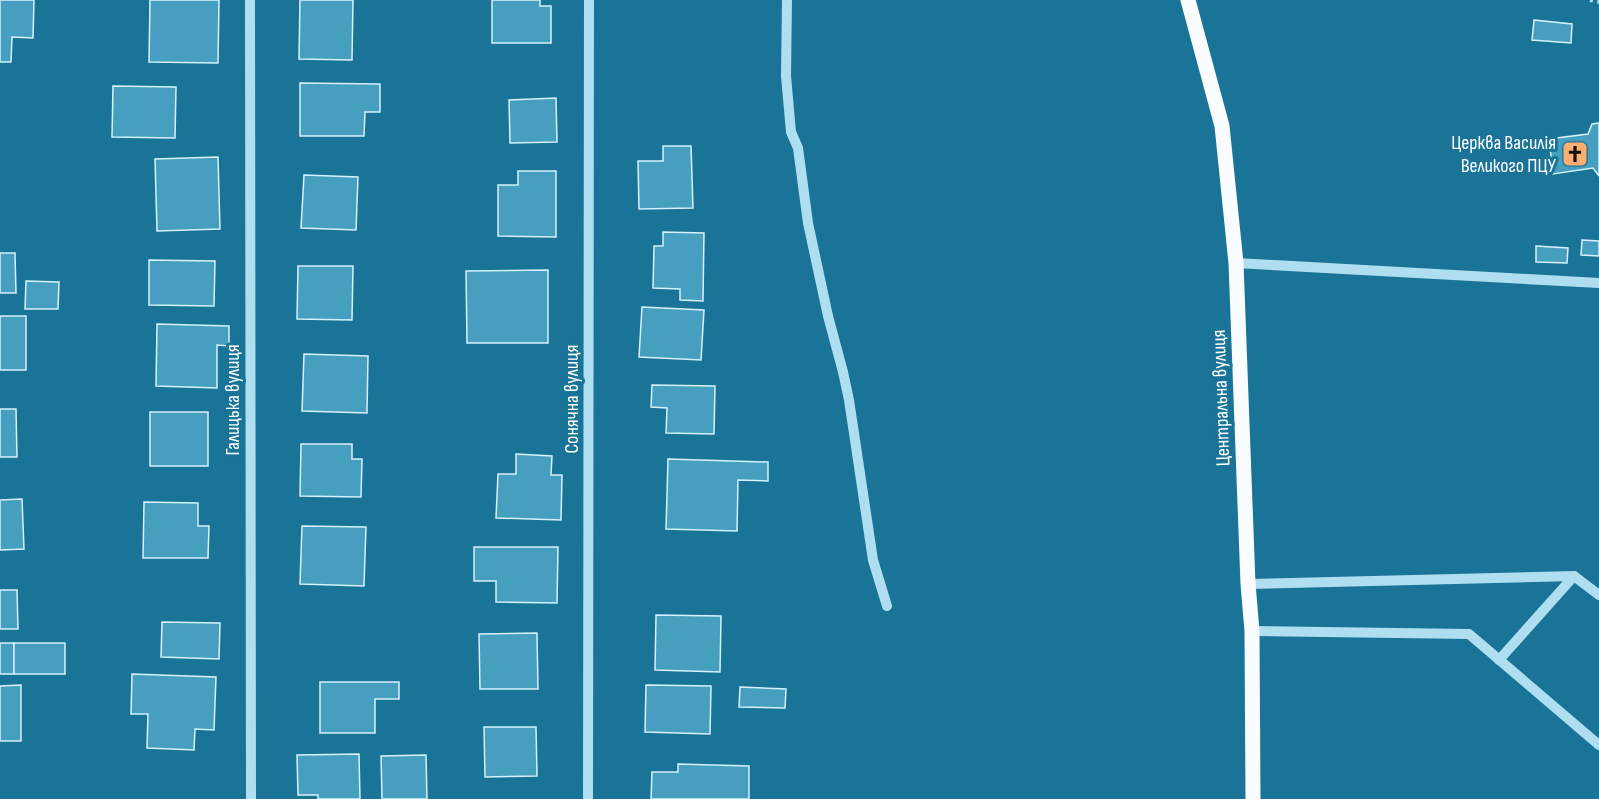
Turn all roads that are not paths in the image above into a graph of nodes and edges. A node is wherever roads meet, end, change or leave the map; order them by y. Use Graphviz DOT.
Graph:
graph roads {
  1 [pos="250,0"];
  2 [pos="589,0"];
  3 [pos="787,0"];
  4 [pos="1188,0"];
  5 [pos="1236,263"];
  6 [pos="1599,283"];
  7 [pos="1574,576"];
  8 [pos="1248,584"];
  9 [pos="1599,595"];
  10 [pos="887,606"];
  11 [pos="1252,631"];
  12 [pos="1499,660"];
  13 [pos="1599,745"];
  14 [pos="251,799"];
  15 [pos="588,799"];
  16 [pos="1253,799"];
  1 -- 14 [label="street, Галицька вулиця"];
  2 -- 15 [label="street, Сонячна вулиця"];
  3 -- 10 [label="street"];
  4 -- 5 [label="main road, Центральна вулиця"];
  5 -- 6 [label="street"];
  5 -- 8 [label="main road, Центральна вулиця"];
  7 -- 8 [label="street"];
  7 -- 9 [label="street"];
  7 -- 12 [label="street"];
  8 -- 11 [label="main road, Центральна вулиця"];
  11 -- 12 [label="street"];
  11 -- 16 [label="main road, Центральна вулиця"];
  12 -- 13 [label="street"];
}
